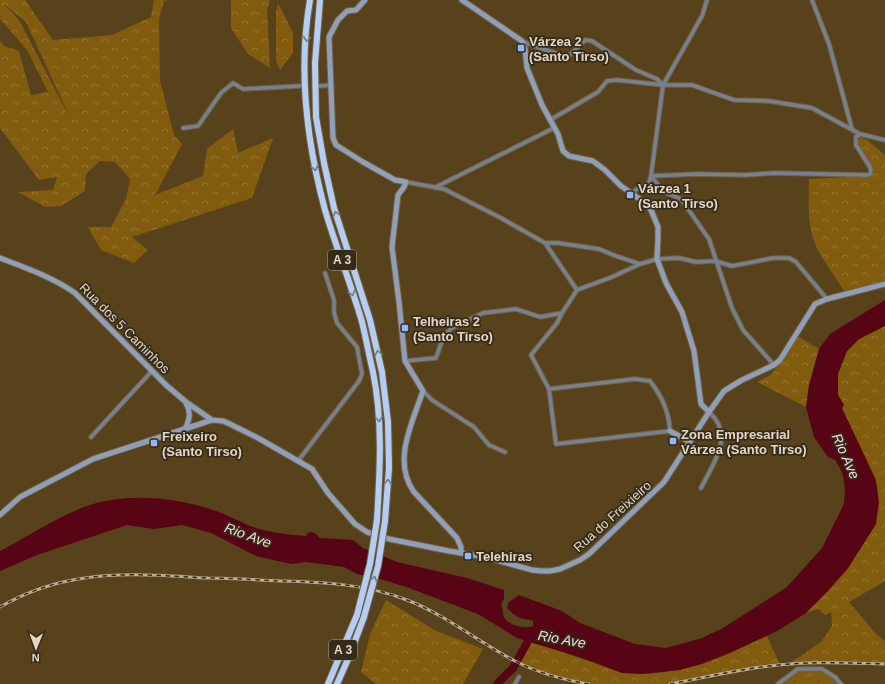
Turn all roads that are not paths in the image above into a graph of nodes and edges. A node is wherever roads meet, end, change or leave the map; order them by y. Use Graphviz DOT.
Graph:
graph roads {
  1 [pos="310,0"];
  2 [pos="320,0"];
  3 [pos="365,0"];
  4 [pos="462,0"];
  5 [pos="707,0"];
  6 [pos="812,0"];
  7 [pos="522,41"];
  8 [pos="331,85"];
  9 [pos="663,85"];
  10 [pos="300,86"];
  11 [pos="320,86"];
  12 [pos="550,120"];
  13 [pos="183,128"];
  14 [pos="554,128"];
  15 [pos="852,129"];
  16 [pos="860,134"];
  17 [pos="885,140"];
  18 [pos="651,176"];
  19 [pos="406,182"];
  20 [pos="436,187"];
  21 [pos="632,193"];
  22 [pos="545,243"];
  23 [pos="0,258"];
  24 [pos="657,259"];
  25 [pos="716,261"];
  26 [pos="640,264"];
  27 [pos="325,273"];
  28 [pos="885,284"];
  29 [pos="577,290"];
  30 [pos="827,299"];
  31 [pos="562,313"];
  32 [pos="405,361"];
  33 [pos="774,365"];
  34 [pos="152,371"];
  35 [pos="549,389"];
  36 [pos="423,391"];
  37 [pos="186,402"];
  38 [pos="709,412"];
  39 [pos="212,420"];
  40 [pos="186,429"];
  41 [pos="670,431"];
  42 [pos="91,437"];
  43 [pos="690,442"];
  44 [pos="504,452"];
  45 [pos="298,461"];
  46 [pos="701,488"];
  47 [pos="0,515"];
  48 [pos="461,552"];
  49 [pos="520,677"];
  50 [pos="328,684"];
  51 [pos="337,684"];
  52 [pos="515,684"];
  53 [pos="778,684"];
  54 [pos="841,684"];
  1 -- 50 [label="highway, A 3, one-way, bridge"];
  51 -- 2 [label="highway, A 3, one-way, bridge"];
  3 -- 8 [label="street"];
  4 -- 7 [label="street"];
  5 -- 9 [label="street"];
  6 -- 15 [label="street"];
  7 -- 9 [label="street"];
  7 -- 12 [label="street"];
  8 -- 11 [label="street"];
  8 -- 19 [label="street"];
  9 -- 12 [label="street"];
  9 -- 15 [label="street"];
  9 -- 18 [label="street"];
  10 -- 13 [label="street"];
  12 -- 14 [label="street"];
  14 -- 20 [label="street"];
  14 -- 21 [label="street"];
  15 -- 16 [label="street"];
  16 -- 17 [label="street"];
  16 -- 18 [label="street"];
  18 -- 21 [label="street"];
  18 -- 25 [label="street"];
  19 -- 20 [label="street"];
  19 -- 32 [label="street"];
  20 -- 22 [label="street"];
  21 -- 24 [label="street"];
  22 -- 26 [label="street"];
  22 -- 29 [label="street"];
  23 -- 34 [label="street, Rua dos 5 Caminhos"];
  24 -- 25 [label="street"];
  24 -- 26 [label="street"];
  24 -- 38 [label="street"];
  25 -- 30 [label="street"];
  25 -- 33 [label="street"];
  26 -- 29 [label="street"];
  27 -- 45 [label="street"];
  28 -- 30 [label="street, Rua do Freixieiro"];
  29 -- 31 [label="street"];
  30 -- 33 [label="street, Rua do Freixieiro"];
  31 -- 32 [label="street"];
  31 -- 35 [label="street"];
  32 -- 36 [label="street"];
  33 -- 38 [label="street, Rua do Freixieiro"];
  34 -- 37 [label="street, Rua dos 5 Caminhos"];
  34 -- 42 [label="street"];
  35 -- 41 [label="street"];
  35 -- 41 [label="street"];
  36 -- 44 [label="street"];
  36 -- 48 [label="street"];
  37 -- 39 [label="street, Rua dos 5 Caminhos"];
  37 -- 40 [label="street"];
  38 -- 43 [label="street, Rua do Freixieiro"];
  38 -- 46 [label="street"];
  39 -- 40 [label="street"];
  39 -- 45 [label="street, Rua do Freixieiro"];
  40 -- 47 [label="street"];
  41 -- 43 [label="street"];
  43 -- 48 [label="street, Rua do Freixieiro"];
  45 -- 48 [label="street, Rua do Freixieiro"];
  49 -- 52 [label="street"];
  53 -- 54 [label="street"];
}
